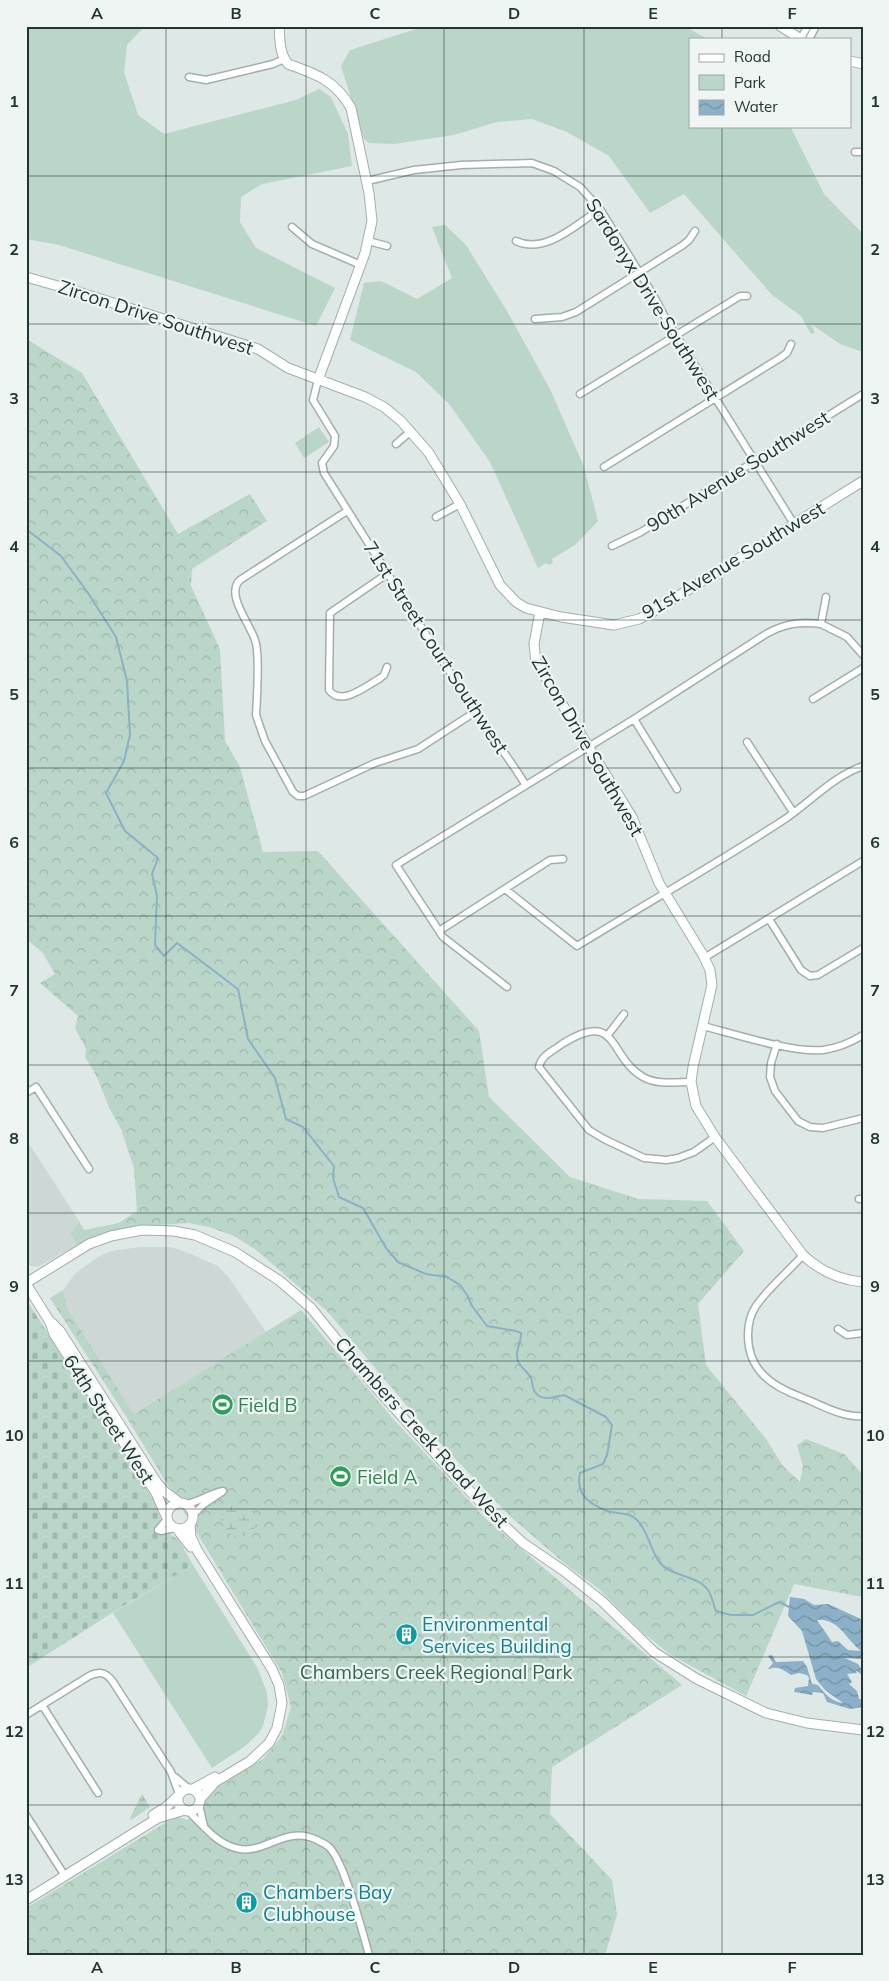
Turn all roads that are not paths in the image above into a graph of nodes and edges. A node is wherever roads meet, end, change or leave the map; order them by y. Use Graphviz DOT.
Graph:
graph roads {
  1 [pos="279,26"];
  2 [pos="780,26"];
  3 [pos="808,26"];
  4 [pos="816,26"];
  5 [pos="799,38"];
  6 [pos="802,38"];
  7 [pos="810,38"];
  8 [pos="284,59"];
  9 [pos="189,77"];
  10 [pos="367,181"];
  11 [pos="600,209"];
  12 [pos="292,227"];
  13 [pos="695,231"];
  14 [pos="516,241"];
  15 [pos="368,242"];
  16 [pos="387,246"];
  17 [pos="361,265"];
  18 [pos="639,272"];
  19 [pos="26,277"];
  20 [pos="747,296"];
  21 [pos="535,319"];
  22 [pos="676,336"];
  23 [pos="792,344"];
  24 [pos="318,380"];
  25 [pos="580,394"];
  26 [pos="863,394"];
  27 [pos="716,398"];
  28 [pos="411,431"];
  29 [pos="396,444"];
  30 [pos="755,460"];
  31 [pos="604,467"];
  32 [pos="863,481"];
  33 [pos="460,504"];
  34 [pos="347,511"];
  35 [pos="436,517"];
  36 [pos="794,524"];
  37 [pos="612,546"];
  38 [pos="388,574"];
  39 [pos="826,597"];
  40 [pos="540,612"];
  41 [pos="821,624"];
  42 [pos="863,655"];
  43 [pos="387,667"];
  44 [pos="863,668"];
  45 [pos="813,699"];
  46 [pos="475,712"];
  47 [pos="634,719"];
  48 [pos="747,742"];
  49 [pos="588,747"];
  50 [pos="863,766"];
  51 [pos="525,784"];
  52 [pos="677,789"];
  53 [pos="793,812"];
  54 [pos="563,859"];
  55 [pos="863,861"];
  56 [pos="505,889"];
  57 [pos="665,893"];
  58 [pos="769,919"];
  59 [pos="439,931"];
  60 [pos="863,948"];
  61 [pos="704,958"];
  62 [pos="507,987"];
  63 [pos="624,1014"];
  64 [pos="703,1026"];
  65 [pos="863,1035"];
  66 [pos="607,1036"];
  67 [pos="777,1044"];
  68 [pos="691,1082"];
  69 [pos="26,1093"];
  70 [pos="863,1118"];
  71 [pos="715,1137"];
  72 [pos="89,1170"];
  73 [pos="803,1255"];
  74 [pos="863,1282"];
  75 [pos="26,1284"];
  76 [pos="50,1322"];
  77 [pos="838,1329"];
  78 [pos="863,1333"];
  79 [pos="863,1416"];
  80 [pos="183,1504"];
  81 [pos="166,1517"];
  82 [pos="192,1520"];
  83 [pos="175,1529"];
  84 [pos="42,1705"];
  85 [pos="279,1711"];
  86 [pos="26,1715"];
  87 [pos="863,1730"];
  88 [pos="171,1772"];
  89 [pos="190,1789"];
  90 [pos="98,1793"];
  91 [pos="179,1795"];
  92 [pos="200,1802"];
  93 [pos="187,1811"];
  94 [pos="26,1815"];
  95 [pos="204,1827"];
  96 [pos="64,1874"];
  97 [pos="26,1894"];
  98 [pos="26,1900"];
  99 [pos="369,1955"];
  1 -- 8 [label="street"];
  2 -- 5 [label="street"];
  3 -- 6 [label="street"];
  4 -- 7 [label="street"];
  8 -- 9 [label="street"];
  8 -- 10 [label="street"];
  10 -- 11 [label="street, Sardonyx Drive Southwest"];
  10 -- 15 [label="street"];
  11 -- 14 [label="street"];
  11 -- 18 [label="street, Sardonyx Drive Southwest"];
  12 -- 17 [label="street"];
  13 -- 18 [label="street"];
  15 -- 16 [label="street"];
  15 -- 17 [label="street"];
  17 -- 24 [label="street"];
  18 -- 21 [label="street"];
  18 -- 22 [label="street, Sardonyx Drive Southwest"];
  19 -- 24 [label="street, Zircon Drive Southwest"];
  20 -- 22 [label="street"];
  22 -- 25 [label="street"];
  22 -- 27 [label="street, Sardonyx Drive Southwest"];
  23 -- 27 [label="street"];
  24 -- 28 [label="street, Zircon Drive Southwest"];
  24 -- 34 [label="street, 71st Street Court Southwest"];
  26 -- 30 [label="street, 90th Avenue Southwest"];
  27 -- 30 [label="street, Sardonyx Drive Southwest"];
  27 -- 31 [label="street"];
  28 -- 29 [label="street"];
  28 -- 33 [label="street, Zircon Drive Southwest"];
  30 -- 36 [label="street, Sardonyx Drive Southwest"];
  30 -- 37 [label="street, 90th Avenue Southwest"];
  32 -- 36 [label="street, 91st Avenue Southwest"];
  33 -- 35 [label="street"];
  33 -- 40 [label="street, Zircon Drive Southwest"];
  34 -- 38 [label="street, 71st Street Court Southwest"];
  34 -- 46 [label="street"];
  36 -- 40 [label="street, 91st Avenue Southwest"];
  38 -- 43 [label="street"];
  38 -- 46 [label="street, 71st Street Court Southwest"];
  39 -- 41 [label="street"];
  40 -- 49 [label="street, Zircon Drive Southwest"];
  41 -- 42 [label="street"];
  41 -- 47 [label="street"];
  44 -- 45 [label="street"];
  46 -- 51 [label="street, 71st Street Court Southwest"];
  47 -- 49 [label="street"];
  47 -- 52 [label="street"];
  48 -- 53 [label="street"];
  49 -- 51 [label="street"];
  49 -- 57 [label="street, Zircon Drive Southwest"];
  50 -- 53 [label="street"];
  51 -- 59 [label="street"];
  53 -- 57 [label="street"];
  54 -- 56 [label="street"];
  55 -- 58 [label="street"];
  56 -- 57 [label="street"];
  56 -- 59 [label="street"];
  57 -- 61 [label="street, Zircon Drive Southwest"];
  58 -- 60 [label="street"];
  58 -- 61 [label="street"];
  59 -- 62 [label="street"];
  61 -- 64 [label="street, Zircon Drive Southwest"];
  63 -- 66 [label="street"];
  64 -- 67 [label="street"];
  64 -- 68 [label="street, Zircon Drive Southwest"];
  65 -- 67 [label="street"];
  66 -- 68 [label="street"];
  66 -- 71 [label="street"];
  67 -- 70 [label="street"];
  68 -- 71 [label="street, Zircon Drive Southwest"];
  69 -- 72 [label="street"];
  71 -- 73 [label="street, Zircon Drive Southwest"];
  73 -- 74 [label="street, Zircon Drive Southwest"];
  73 -- 79 [label="street"];
  75 -- 76 [label="street, 64th Street West"];
  75 -- 87 [label="street, Chambers Creek Road West"];
  76 -- 80 [label="street, 64th Street West"];
  76 -- 81 [label="street, 64th Street West"];
  77 -- 78 [label="street"];
  80 -- 81 [label="street"];
  80 -- 82 [label="street"];
  80 -- 82 [label="street"];
  81 -- 83 [label="street"];
  82 -- 83 [label="street"];
  82 -- 85 [label="street"];
  83 -- 85 [label="street"];
  84 -- 86 [label="street"];
  84 -- 88 [label="street"];
  84 -- 90 [label="street"];
  85 -- 89 [label="street"];
  85 -- 92 [label="street"];
  88 -- 89 [label="street"];
  88 -- 91 [label="street"];
  89 -- 91 [label="street"];
  89 -- 92 [label="street"];
  91 -- 93 [label="street"];
  91 -- 96 [label="street"];
  92 -- 93 [label="street"];
  92 -- 95 [label="street"];
  93 -- 95 [label="street"];
  93 -- 96 [label="street"];
  94 -- 96 [label="street"];
  95 -- 99 [label="street"];
  96 -- 97 [label="street"];
  96 -- 98 [label="street"];
}
